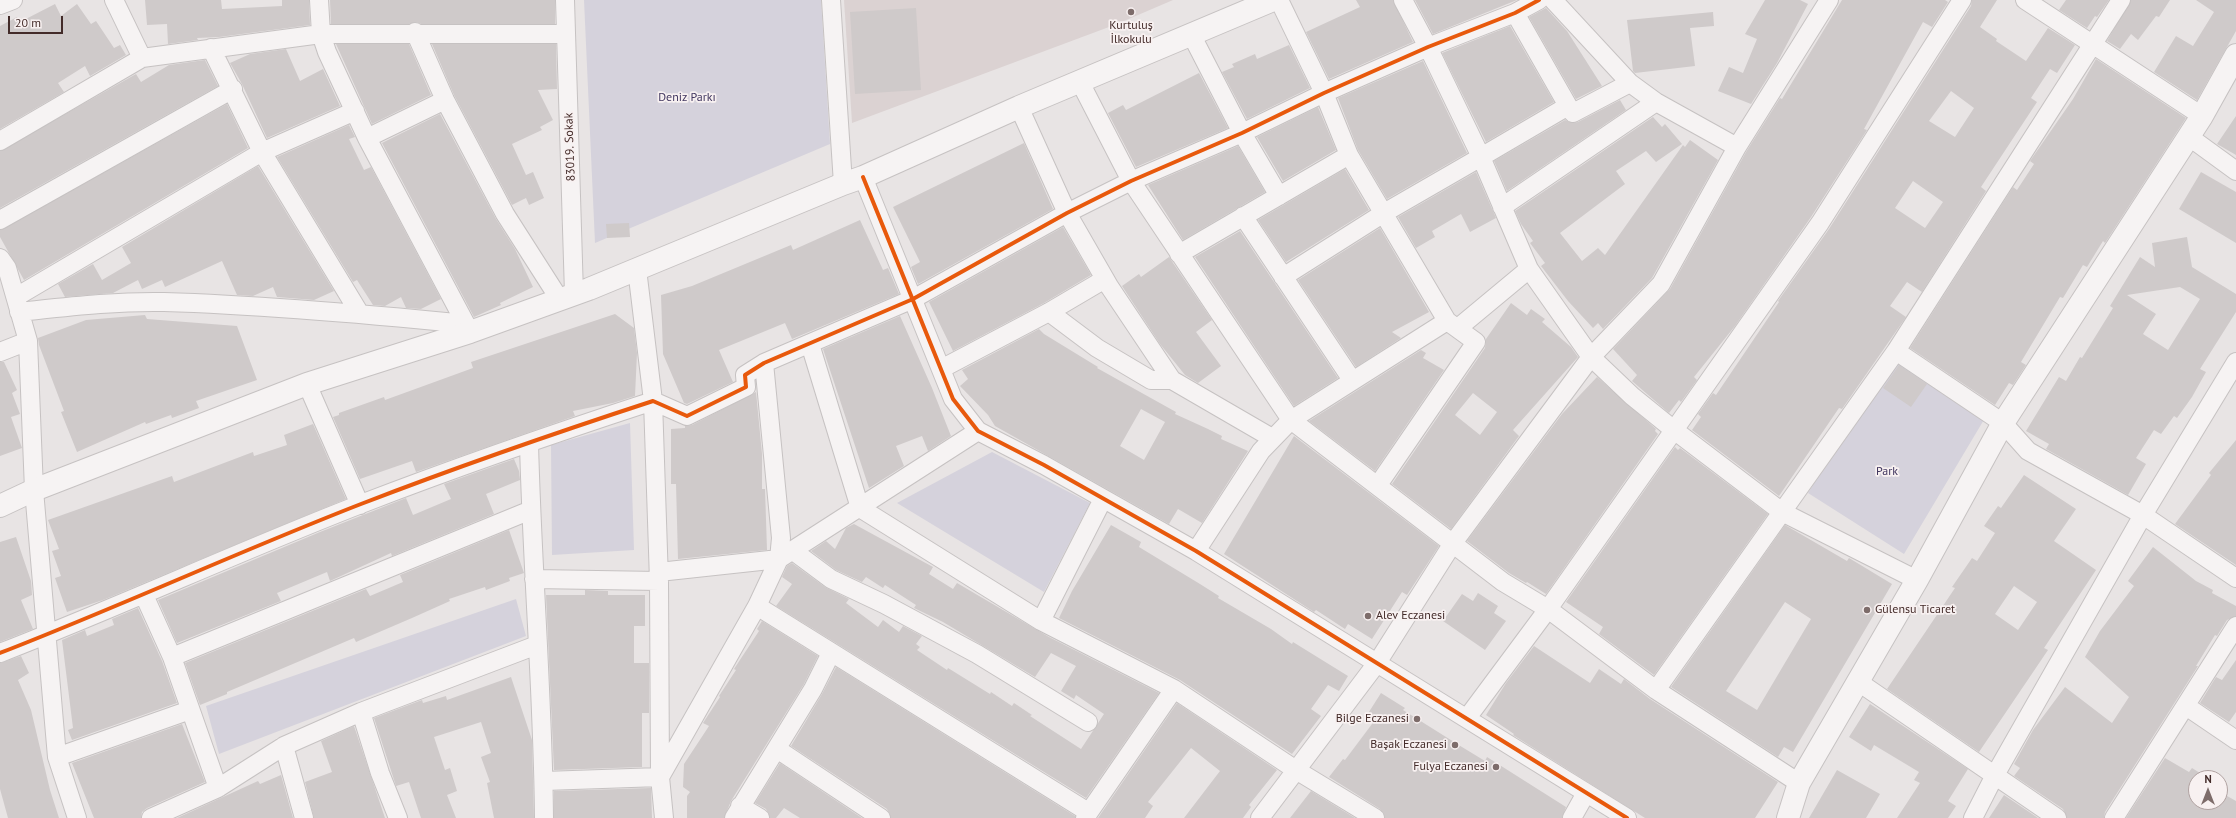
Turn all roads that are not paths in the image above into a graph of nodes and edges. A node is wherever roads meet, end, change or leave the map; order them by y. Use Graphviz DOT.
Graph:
graph roads {
  1 [pos="14,0"];
  2 [pos="114,0"];
  3 [pos="319,0"];
  4 [pos="566,0"];
  5 [pos="831,0"];
  6 [pos="1272,0"];
  7 [pos="1279,0"];
  8 [pos="1403,0"];
  9 [pos="1539,0"];
  10 [pos="1553,0"];
  11 [pos="1962,0"];
  12 [pos="2025,0"];
  13 [pos="2121,0"];
  14 [pos="1824,1"];
  15 [pos="0,5"];
  16 [pos="1515,13"];
  17 [pos="414,32"];
  18 [pos="321,34"];
  19 [pos="566,34"];
  20 [pos="1191,34"];
  21 [pos="2093,44"];
  22 [pos="1428,47"];
  23 [pos="211,48"];
  24 [pos="142,58"];
  25 [pos="2235,58"];
  26 [pos="1080,82"];
  27 [pos="1630,83"];
  28 [pos="233,89"];
  29 [pos="1324,93"];
  30 [pos="445,100"];
  31 [pos="1656,102"];
  32 [pos="1568,106"];
  33 [pos="1019,107"];
  34 [pos="355,111"];
  35 [pos="2202,116"];
  36 [pos="1242,133"];
  37 [pos="2188,136"];
  38 [pos="367,138"];
  39 [pos="0,141"];
  40 [pos="1737,147"];
  41 [pos="262,152"];
  42 [pos="1349,156"];
  43 [pos="1481,157"];
  44 [pos="2236,171"];
  45 [pos="853,181"];
  46 [pos="1131,181"];
  47 [pos="1278,196"];
  48 [pos="1502,207"];
  49 [pos="1067,213"];
  50 [pos="1384,213"];
  51 [pos="1243,216"];
  52 [pos="0,220"];
  53 [pos="1179,254"];
  54 [pos="0,258"];
  55 [pos="637,269"];
  56 [pos="1529,270"];
  57 [pos="1283,277"];
  58 [pos="1105,279"];
  59 [pos="567,297"];
  60 [pos="913,299"];
  61 [pos="18,304"];
  62 [pos="1049,312"];
  63 [pos="360,314"];
  64 [pos="1452,325"];
  65 [pos="468,328"];
  66 [pos="28,341"];
  67 [pos="810,344"];
  68 [pos="1896,351"];
  69 [pos="0,352"];
  70 [pos="1591,357"];
  71 [pos="2236,362"];
  72 [pos="764,363"];
  73 [pos="941,369"];
  74 [pos="1172,380"];
  75 [pos="1352,380"];
  76 [pos="307,384"];
  77 [pos="652,401"];
  78 [pos="1292,420"];
  79 [pos="2003,423"];
  80 [pos="1674,430"];
  81 [pos="978,431"];
  82 [pos="1272,438"];
  83 [pos="529,443"];
  84 [pos="1378,485"];
  85 [pos="34,490"];
  86 [pos="1103,499"];
  87 [pos="360,504"];
  88 [pos="0,506"];
  89 [pos="860,508"];
  90 [pos="531,510"];
  91 [pos="1782,512"];
  92 [pos="2143,515"];
  93 [pos="1453,543"];
  94 [pos="1196,551"];
  95 [pos="786,554"];
  96 [pos="659,577"];
  97 [pos="2236,578"];
  98 [pos="534,579"];
  99 [pos="1916,580"];
  100 [pos="144,595"];
  101 [pos="757,606"];
  102 [pos="1548,609"];
  103 [pos="1041,621"];
  104 [pos="2236,626"];
  105 [pos="45,635"];
  106 [pos="538,645"];
  107 [pos="0,653"];
  108 [pos="831,653"];
  109 [pos="172,657"];
  110 [pos="1377,663"];
  111 [pos="1857,681"];
  112 [pos="1174,689"];
  113 [pos="1656,690"];
  114 [pos="2186,706"];
  115 [pos="190,710"];
  116 [pos="361,712"];
  117 [pos="1467,718"];
  118 [pos="1088,722"];
  119 [pos="2236,740"];
  120 [pos="284,746"];
  121 [pos="777,749"];
  122 [pos="57,757"];
  123 [pos="1296,770"];
  124 [pos="1995,775"];
  125 [pos="660,777"];
  126 [pos="544,781"];
  127 [pos="1799,783"];
  128 [pos="218,788"];
  129 [pos="1586,793"];
  130 [pos="737,812"];
  131 [pos="1086,815"];
  132 [pos="77,818"];
  133 [pos="152,818"];
  134 [pos="304,818"];
  135 [pos="398,818"];
  136 [pos="544,818"];
  137 [pos="664,818"];
  138 [pos="760,818"];
  139 [pos="881,818"];
  140 [pos="1260,818"];
  141 [pos="1375,818"];
  142 [pos="1572,818"];
  143 [pos="1627,818"];
  144 [pos="1788,818"];
  145 [pos="1973,818"];
  146 [pos="2056,818"];
  147 [pos="2114,818"];
  1 -- 15 [label="street"];
  2 -- 24 [label="street"];
  3 -- 18 [label="street"];
  4 -- 19 [label="street, 83019. Sokak"];
  5 -- 45 [label="street"];
  6 -- 20 [label="street"];
  7 -- 29 [label="street"];
  8 -- 22 [label="street"];
  9 -- 16 [label="street"];
  10 -- 27 [label="street"];
  11 -- 80 [label="street"];
  12 -- 21 [label="street"];
  13 -- 21 [label="street"];
  14 -- 40 [label="street"];
  16 -- 22 [label="street"];
  16 -- 32 [label="street"];
  17 -- 18 [label="street"];
  17 -- 19 [label="street"];
  17 -- 30 [label="street"];
  18 -- 23 [label="street"];
  18 -- 34 [label="street"];
  19 -- 59 [label="street, 83019. Sokak"];
  20 -- 26 [label="street"];
  20 -- 36 [label="street"];
  21 -- 35 [label="street"];
  21 -- 68 [label="street"];
  22 -- 29 [label="street"];
  22 -- 43 [label="street"];
  23 -- 24 [label="street"];
  23 -- 28 [label="street"];
  24 -- 39 [label="street"];
  25 -- 35 [label="street"];
  26 -- 33 [label="street"];
  26 -- 46 [label="street"];
  27 -- 31 [label="street"];
  27 -- 32 [label="street"];
  28 -- 41 [label="street"];
  28 -- 52 [label="street"];
  29 -- 36 [label="street"];
  29 -- 42 [label="street"];
  30 -- 38 [label="street"];
  30 -- 59 [label="street"];
  31 -- 40 [label="street"];
  31 -- 48 [label="street"];
  32 -- 43 [label="street"];
  33 -- 45 [label="street"];
  33 -- 49 [label="street"];
  34 -- 38 [label="street"];
  34 -- 41 [label="street"];
  35 -- 37 [label="street"];
  36 -- 46 [label="street"];
  36 -- 47 [label="street"];
  37 -- 44 [label="street"];
  37 -- 79 [label="street"];
  38 -- 65 [label="street"];
  40 -- 70 [label="street"];
  41 -- 61 [label="street"];
  41 -- 63 [label="street"];
  42 -- 47 [label="street"];
  42 -- 50 [label="street"];
  43 -- 48 [label="street"];
  43 -- 50 [label="street"];
  45 -- 55 [label="street"];
  45 -- 60 [label="street"];
  46 -- 49 [label="street"];
  46 -- 53 [label="street"];
  47 -- 51 [label="street"];
  48 -- 56 [label="street"];
  49 -- 58 [label="street"];
  49 -- 60 [label="street"];
  50 -- 57 [label="street"];
  50 -- 64 [label="street"];
  51 -- 53 [label="street"];
  51 -- 57 [label="street"];
  53 -- 78 [label="street"];
  54 -- 61 [label="street"];
  55 -- 59 [label="street"];
  55 -- 77 [label="street"];
  56 -- 64 [label="street"];
  56 -- 70 [label="street"];
  57 -- 75 [label="street"];
  58 -- 62 [label="street"];
  58 -- 74 [label="street"];
  59 -- 65 [label="street"];
  60 -- 67 [label="street"];
  60 -- 73 [label="street"];
  61 -- 63 [label="street"];
  61 -- 66 [label="street"];
  62 -- 73 [label="street"];
  62 -- 74 [label="street"];
  63 -- 65 [label="street"];
  64 -- 75 [label="street"];
  64 -- 84 [label="street"];
  65 -- 76 [label="street"];
  66 -- 69 [label="street"];
  66 -- 85 [label="street"];
  67 -- 72 [label="street"];
  67 -- 89 [label="street"];
  68 -- 79 [label="street"];
  68 -- 91 [label="street"];
  70 -- 80 [label="street"];
  70 -- 93 [label="street"];
  71 -- 92 [label="street"];
  72 -- 77 [label="street"];
  72 -- 95 [label="street"];
  73 -- 81 [label="street"];
  74 -- 82 [label="street"];
  75 -- 78 [label="street"];
  76 -- 85 [label="street"];
  76 -- 87 [label="street"];
  77 -- 83 [label="street"];
  77 -- 96 [label="street"];
  78 -- 82 [label="street"];
  78 -- 84 [label="street"];
  79 -- 92 [label="street"];
  79 -- 99 [label="street"];
  80 -- 91 [label="street"];
  80 -- 102 [label="street"];
  81 -- 86 [label="street"];
  81 -- 89 [label="street"];
  82 -- 94 [label="street"];
  83 -- 87 [label="street"];
  83 -- 90 [label="street"];
  84 -- 93 [label="street"];
  85 -- 88 [label="street"];
  85 -- 105 [label="street"];
  86 -- 94 [label="street"];
  86 -- 103 [label="street"];
  87 -- 100 [label="street"];
  89 -- 95 [label="street"];
  89 -- 103 [label="street"];
  90 -- 98 [label="street"];
  90 -- 109 [label="street"];
  91 -- 99 [label="street"];
  91 -- 113 [label="street"];
  92 -- 97 [label="street"];
  92 -- 124 [label="street"];
  93 -- 102 [label="street"];
  93 -- 110 [label="street"];
  94 -- 110 [label="street"];
  95 -- 96 [label="street"];
  95 -- 101 [label="street"];
  95 -- 118 [label="street"];
  96 -- 98 [label="street"];
  96 -- 125 [label="street"];
  98 -- 106 [label="street"];
  99 -- 111 [label="street"];
  100 -- 105 [label="street"];
  100 -- 109 [label="street"];
  101 -- 108 [label="street"];
  101 -- 125 [label="street"];
  102 -- 113 [label="street"];
  102 -- 117 [label="street"];
  103 -- 112 [label="street"];
  104 -- 114 [label="street"];
  105 -- 107 [label="street"];
  105 -- 122 [label="street"];
  106 -- 116 [label="street"];
  106 -- 126 [label="street"];
  108 -- 121 [label="street"];
  108 -- 131 [label="street"];
  109 -- 115 [label="street"];
  110 -- 117 [label="street"];
  110 -- 123 [label="street"];
  111 -- 124 [label="street"];
  111 -- 127 [label="street"];
  112 -- 123 [label="street"];
  112 -- 131 [label="street"];
  113 -- 127 [label="street"];
  114 -- 119 [label="street"];
  114 -- 147 [label="street"];
  115 -- 122 [label="street"];
  115 -- 128 [label="street"];
  116 -- 120 [label="street"];
  116 -- 135 [label="street"];
  117 -- 129 [label="street"];
  120 -- 128 [label="street"];
  120 -- 134 [label="street"];
  121 -- 130 [label="street"];
  121 -- 139 [label="street"];
  122 -- 132 [label="street"];
  123 -- 140 [label="street"];
  123 -- 141 [label="street"];
  124 -- 145 [label="street"];
  124 -- 146 [label="street"];
  125 -- 126 [label="street"];
  125 -- 137 [label="street"];
  126 -- 136 [label="street"];
  127 -- 144 [label="street"];
  128 -- 133 [label="street"];
  129 -- 142 [label="street"];
  129 -- 143 [label="street"];
  130 -- 138 [label="street"];
}
